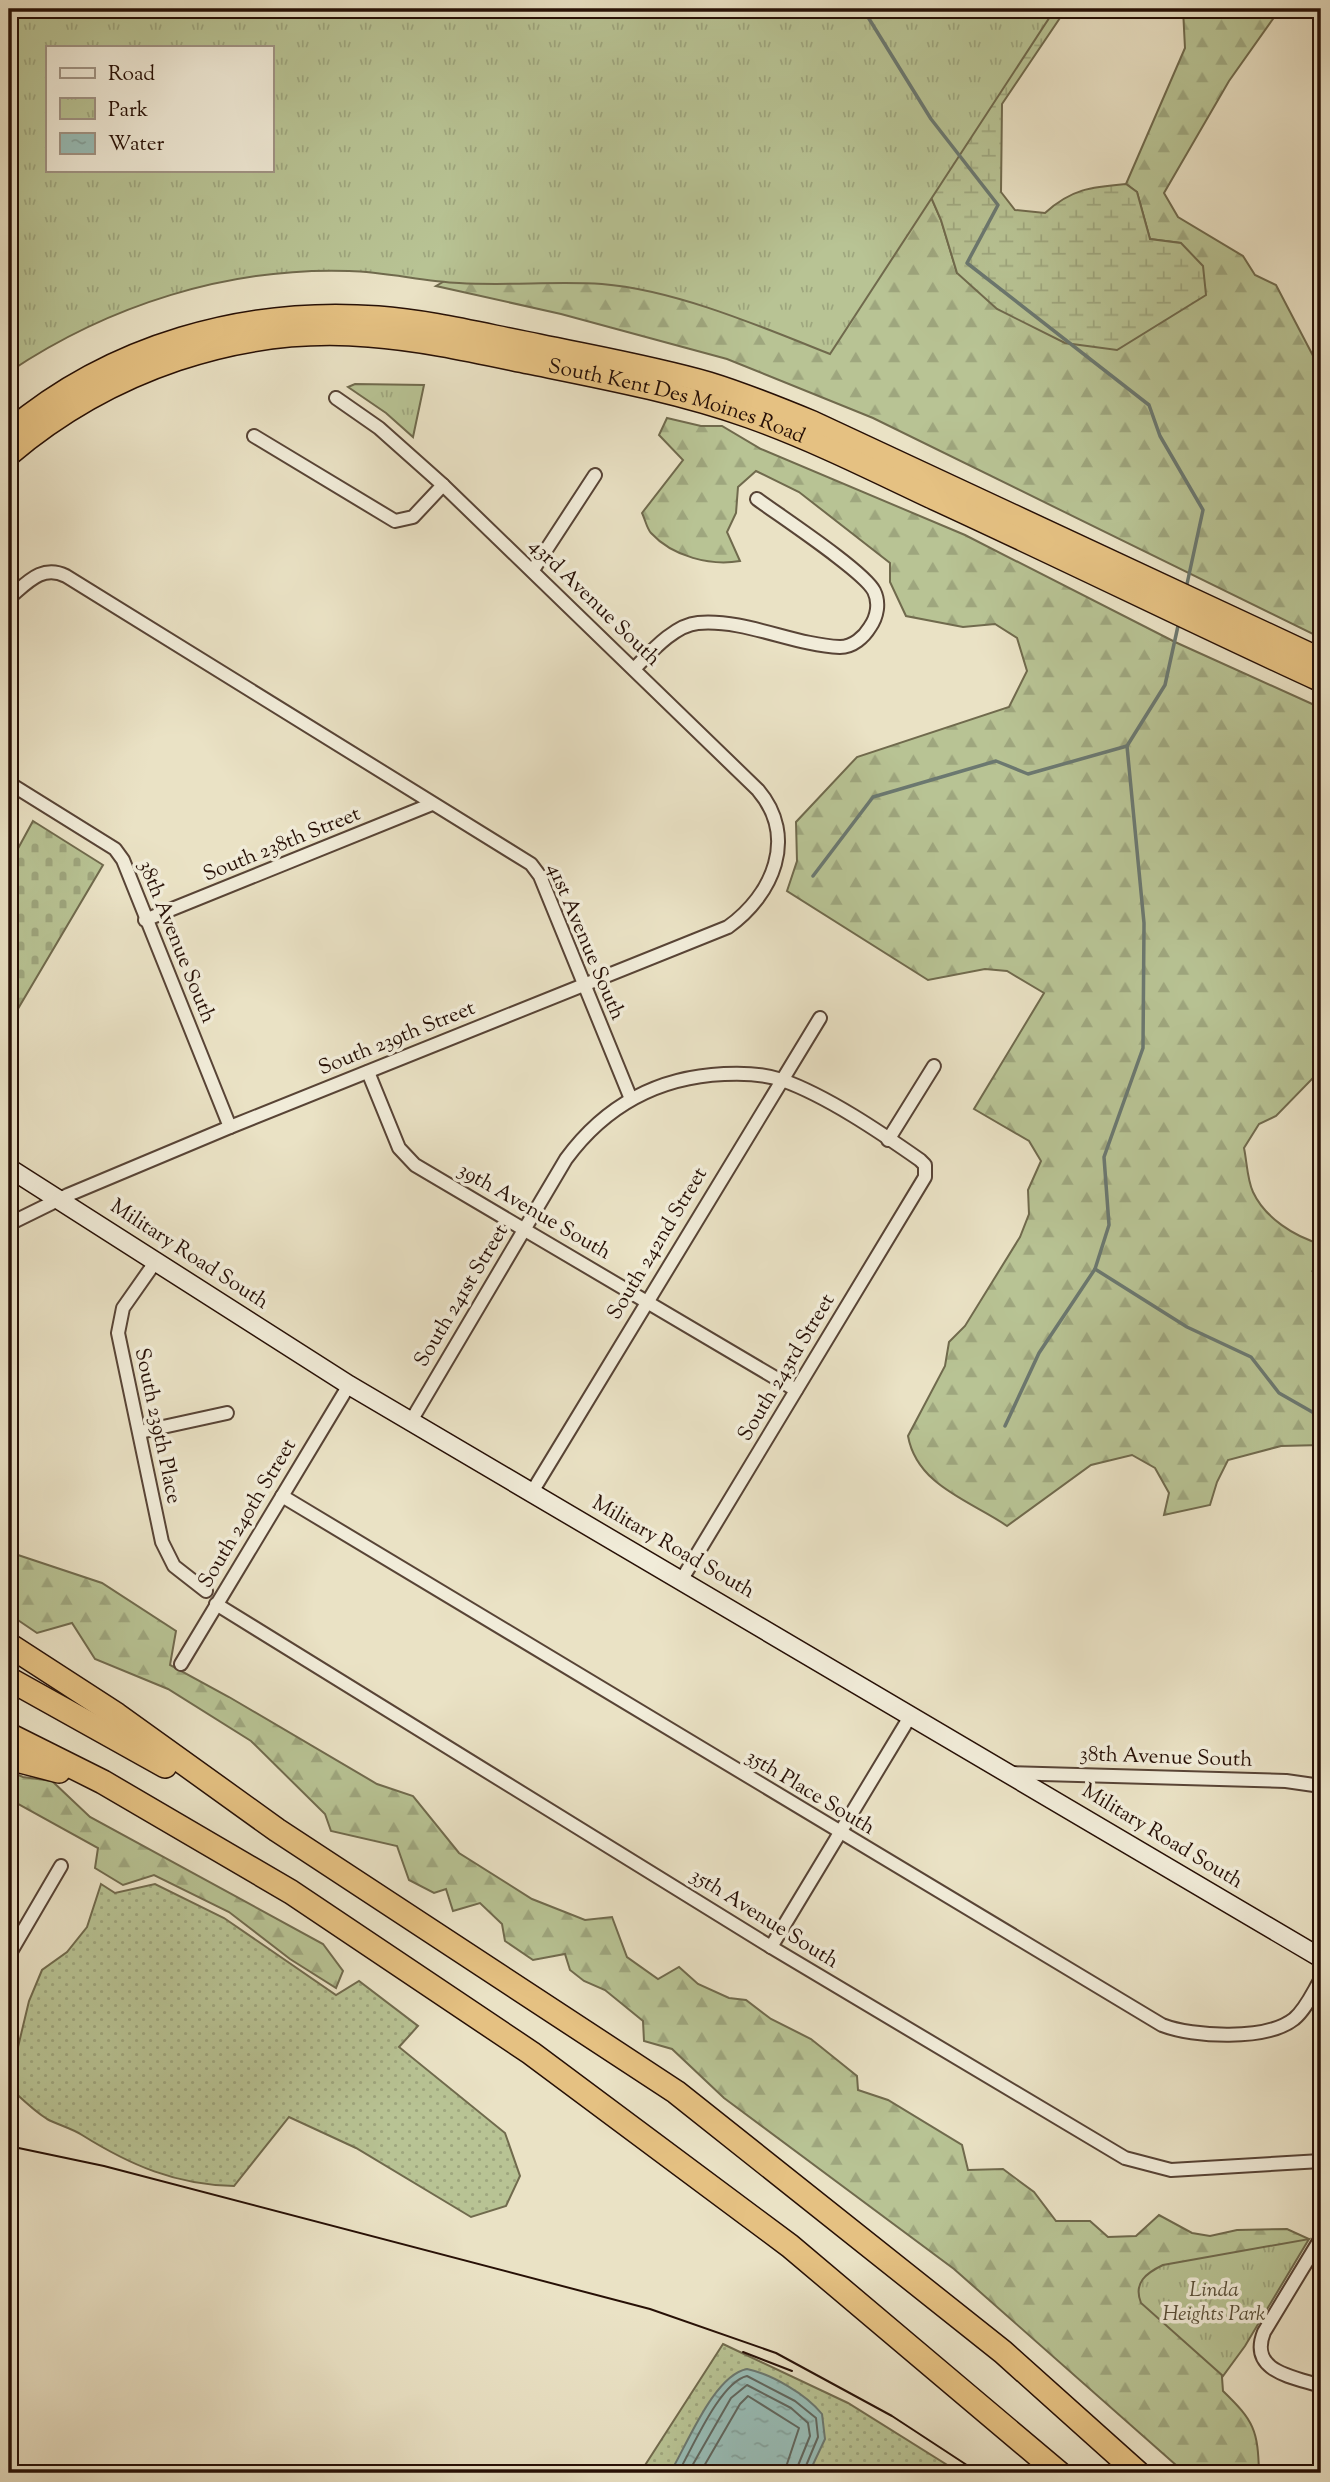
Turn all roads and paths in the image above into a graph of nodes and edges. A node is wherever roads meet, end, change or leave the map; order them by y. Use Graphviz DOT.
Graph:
graph roads {
  1 [pos="336,398"];
  2 [pos="9,431"];
  3 [pos="254,436"];
  4 [pos="9,456"];
  5 [pos="595,475"];
  6 [pos="443,485"];
  7 [pos="757,499"];
  8 [pos="533,570"];
  9 [pos="9,598"];
  10 [pos="1321,659"];
  11 [pos="634,669"];
  12 [pos="1321,681"];
  13 [pos="9,783"];
  14 [pos="432,804"];
  15 [pos="777,864"];
  16 [pos="145,920"];
  17 [pos="583,983"];
  18 [pos="820,1018"];
  19 [pos="934,1066"];
  20 [pos="368,1072"];
  21 [pos="781,1080"];
  22 [pos="631,1099"];
  23 [pos="230,1127"];
  24 [pos="888,1139"];
  25 [pos="9,1168"];
  26 [pos="59,1199"];
  27 [pos="9,1224"];
  28 [pos="526,1228"];
  29 [pos="156,1261"];
  30 [pos="646,1301"];
  31 [pos="349,1385"];
  32 [pos="796,1390"];
  33 [pos="227,1413"];
  34 [pos="411,1421"];
  35 [pos="140,1432"];
  36 [pos="532,1492"];
  37 [pos="282,1496"];
  38 [pos="682,1579"];
  39 [pos="206,1591"];
  40 [pos="216,1604"];
  41 [pos="9,1645"];
  42 [pos="181,1664"];
  43 [pos="9,1679"];
  44 [pos="911,1716"];
  45 [pos="9,1735"];
  46 [pos="9,1758"];
  47 [pos="1010,1773"];
  48 [pos="103,1782"];
  49 [pos="1321,1786"];
  50 [pos="277,1830"];
  51 [pos="840,1833"];
  52 [pos="61,1866"];
  53 [pos="13,1937"];
  54 [pos="771,1947"];
  55 [pos="9,1955"];
  56 [pos="1321,1958"];
  57 [pos="1321,1979"];
  58 [pos="1321,2161"];
  59 [pos="1321,2238"];
  60 [pos="1321,2386"];
  61 [pos="1059,2473"];
  62 [pos="1138,2473"];
  1 -- 6 [label="street, 43rd Avenue South"];
  2 -- 10 [label="highway, South Kent Des Moines Road"];
  3 -- 6 [label="street"];
  4 -- 12 [label="highway, South Kent Des Moines Road"];
  5 -- 8 [label="street"];
  6 -- 8 [label="street, 43rd Avenue South"];
  7 -- 11 [label="street"];
  8 -- 11 [label="street, 43rd Avenue South"];
  9 -- 14 [label="street, 41st Avenue South"];
  11 -- 15 [label="street, 43rd Avenue South"];
  13 -- 16 [label="street, 38th Avenue South"];
  14 -- 16 [label="street, South 238th Street"];
  14 -- 17 [label="street, 41st Avenue South"];
  15 -- 17 [label="street, South 239th Street"];
  16 -- 23 [label="street, 38th Avenue South"];
  17 -- 20 [label="street, South 239th Street"];
  17 -- 22 [label="street, 41st Avenue South"];
  18 -- 21 [label="street, South 242nd Street"];
  19 -- 24 [label="street"];
  20 -- 23 [label="street, South 239th Street"];
  20 -- 28 [label="street, 39th Avenue South"];
  21 -- 22 [label="street"];
  21 -- 24 [label="street"];
  21 -- 30 [label="street, South 242nd Street"];
  22 -- 28 [label="street, South 241st Street"];
  23 -- 26 [label="street, South 239th Street"];
  24 -- 32 [label="street, South 243rd Street"];
  25 -- 26 [label="main road, Military Road South"];
  26 -- 27 [label="street, South 239th Street"];
  26 -- 29 [label="main road, Military Road South"];
  28 -- 30 [label="street, 39th Avenue South"];
  28 -- 34 [label="street, South 241st Street"];
  29 -- 31 [label="main road, Military Road South"];
  29 -- 35 [label="street, South 239th Place"];
  30 -- 32 [label="street, 39th Avenue South"];
  30 -- 36 [label="street, South 242nd Street"];
  31 -- 34 [label="main road, Military Road South"];
  31 -- 37 [label="street, South 240th Street"];
  32 -- 38 [label="street, South 243rd Street"];
  33 -- 35 [label="street"];
  34 -- 36 [label="main road, Military Road South"];
  35 -- 39 [label="street, South 239th Place"];
  36 -- 38 [label="main road, Military Road South"];
  37 -- 40 [label="street, South 240th Street"];
  37 -- 51 [label="street, 35th Place South"];
  38 -- 44 [label="main road, Military Road South"];
  40 -- 42 [label="street, South 240th Street"];
  40 -- 54 [label="street, 35th Avenue South"];
  41 -- 50 [label="highway"];
  43 -- 50 [label="highway"];
  44 -- 47 [label="main road, Military Road South"];
  44 -- 51 [label="street"];
  45 -- 48 [label="highway"];
  46 -- 48 [label="highway"];
  47 -- 49 [label="street, 38th Avenue South"];
  47 -- 56 [label="main road, Military Road South"];
  48 -- 61 [label="highway"];
  50 -- 62 [label="highway"];
  51 -- 54 [label="street"];
  51 -- 57 [label="street, 35th Place South"];
  52 -- 53 [label="street"];
  53 -- 55 [label="street"];
  54 -- 58 [label="street, 35th Avenue South"];
  59 -- 60 [label="street"];
}
